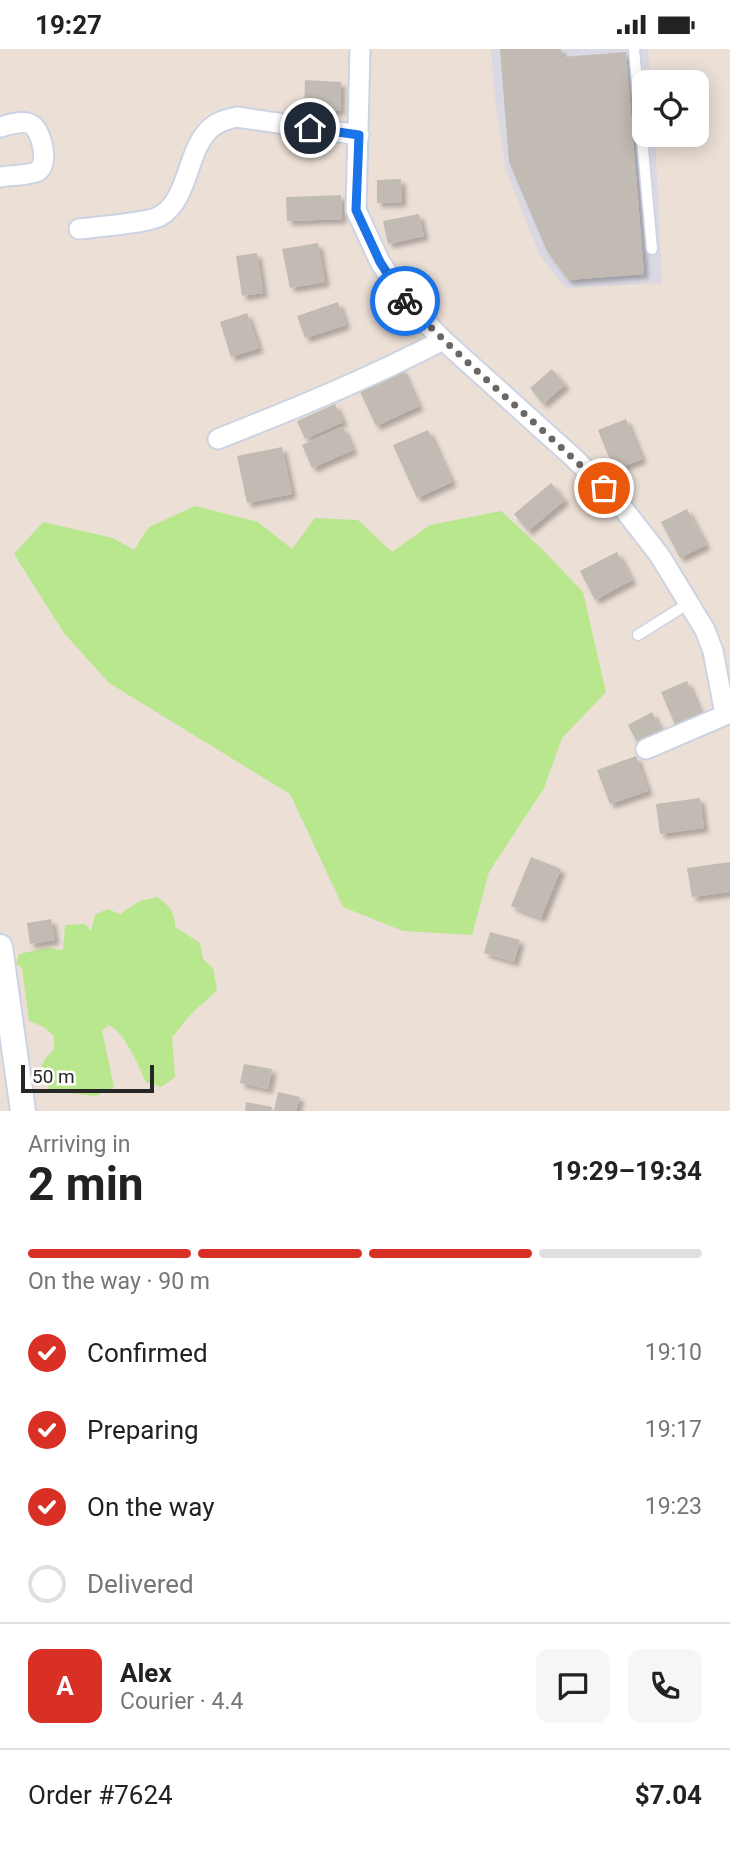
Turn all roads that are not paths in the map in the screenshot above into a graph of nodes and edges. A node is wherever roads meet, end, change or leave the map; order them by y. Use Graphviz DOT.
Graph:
graph roads {
  1 [pos="360,49"];
  2 [pos="634,49"];
  3 [pos="0,127"];
  4 [pos="359,135"];
  5 [pos="0,177"];
  6 [pos="79,229"];
  7 [pos="652,249"];
  8 [pos="443,340"];
  9 [pos="218,439"];
  10 [pos="689,603"];
  11 [pos="638,635"];
  12 [pos="727,714"];
  13 [pos="646,749"];
  14 [pos="0,947"];
  15 [pos="23,1111"];
  1 -- 4 [label="street"];
  2 -- 7 [label="lane"];
  3 -- 5 [label="street"];
  4 -- 6 [label="street"];
  4 -- 8 [label="street"];
  8 -- 9 [label="street"];
  8 -- 10 [label="street"];
  10 -- 11 [label="lane"];
  10 -- 12 [label="street"];
  12 -- 13 [label="street"];
  14 -- 15 [label="street"];
}
